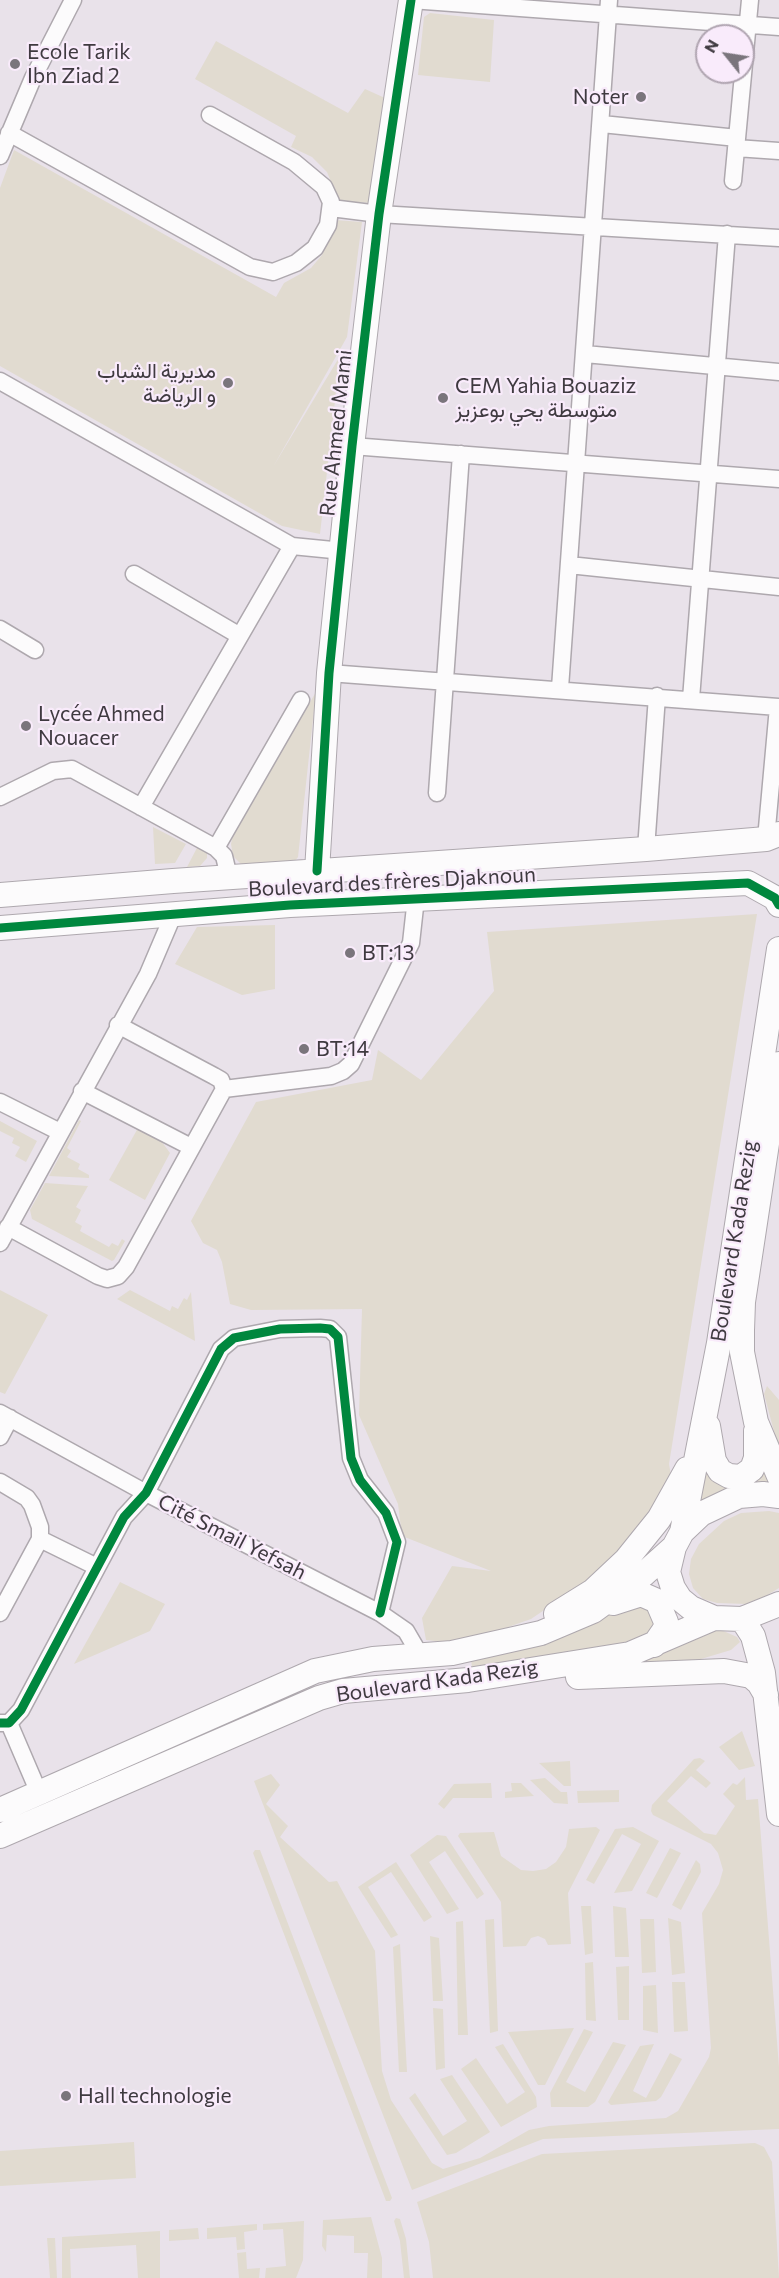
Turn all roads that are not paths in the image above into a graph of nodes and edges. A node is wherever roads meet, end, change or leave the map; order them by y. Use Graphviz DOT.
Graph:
graph roads {
  1 [pos="73,0"];
  2 [pos="411,0"];
  3 [pos="750,0"];
  4 [pos="494,3"];
  5 [pos="609,7"];
  6 [pos="748,23"];
  7 [pos="779,27"];
  8 [pos="210,115"];
  9 [pos="603,124"];
  10 [pos="9,133"];
  11 [pos="737,143"];
  12 [pos="779,151"];
  13 [pos="0,156"];
  14 [pos="733,181"];
  15 [pos="332,208"];
  16 [pos="379,214"];
  17 [pos="593,227"];
  18 [pos="727,234"];
  19 [pos="779,238"];
  20 [pos="585,354"];
  21 [pos="717,366"];
  22 [pos="779,372"];
  23 [pos="0,381"];
  24 [pos="352,446"];
  25 [pos="461,454"];
  26 [pos="576,463"];
  27 [pos="710,474"];
  28 [pos="779,479"];
  29 [pos="292,546"];
  30 [pos="343,551"];
  31 [pos="569,565"];
  32 [pos="134,574"];
  33 [pos="701,579"];
  34 [pos="779,587"];
  35 [pos="0,629"];
  36 [pos="240,636"];
  37 [pos="35,650"];
  38 [pos="329,673"];
  39 [pos="445,681"];
  40 [pos="560,688"];
  41 [pos="657,696"];
  42 [pos="691,699"];
  43 [pos="301,700"];
  44 [pos="437,793"];
  45 [pos="0,799"];
  46 [pos="141,807"];
  47 [pos="772,836"];
  48 [pos="216,848"];
  49 [pos="646,849"];
  50 [pos="414,865"];
  51 [pos="317,871"];
  52 [pos="229,877"];
  53 [pos="0,895"];
  54 [pos="416,898"];
  55 [pos="779,905"];
  56 [pos="232,908"];
  57 [pos="174,914"];
  58 [pos="0,928"];
  59 [pos="779,949"];
  60 [pos="118,1025"];
  61 [pos="779,1064"];
  62 [pos="224,1089"];
  63 [pos="82,1091"];
  64 [pos="0,1102"];
  65 [pos="60,1132"];
  66 [pos="191,1147"];
  67 [pos="8,1227"];
  68 [pos="0,1243"];
  69 [pos="707,1415"];
  70 [pos="5,1416"];
  71 [pos="756,1422"];
  72 [pos="0,1437"];
  73 [pos="699,1442"];
  74 [pos="779,1476"];
  75 [pos="0,1482"];
  76 [pos="146,1493"];
  77 [pos="779,1496"];
  78 [pos="40,1539"];
  79 [pos="678,1540"];
  80 [pos="97,1567"];
  81 [pos="779,1604"];
  82 [pos="593,1611"];
  83 [pos="0,1612"];
  84 [pos="380,1613"];
  85 [pos="714,1618"];
  86 [pos="742,1619"];
  87 [pos="496,1645"];
  88 [pos="654,1645"];
  89 [pos="420,1655"];
  90 [pos="468,1680"];
  91 [pos="766,1695"];
  92 [pos="5,1723"];
  93 [pos="39,1793"];
  94 [pos="0,1810"];
  95 [pos="779,1814"];
  96 [pos="0,1836"];
  1 -- 10 [label="street"];
  2 -- 4 [label="street"];
  2 -- 16 [label="main road, Rue Ahmed Mami"];
  3 -- 6 [label="street"];
  4 -- 5 [label="street"];
  5 -- 6 [label="street"];
  5 -- 9 [label="street"];
  6 -- 7 [label="street"];
  6 -- 11 [label="street"];
  8 -- 15 [label="street"];
  9 -- 11 [label="street"];
  9 -- 17 [label="street"];
  10 -- 13 [label="street"];
  10 -- 15 [label="street"];
  11 -- 12 [label="street"];
  11 -- 14 [label="street"];
  15 -- 16 [label="street"];
  16 -- 17 [label="street"];
  16 -- 24 [label="main road, Rue Ahmed Mami"];
  17 -- 18 [label="street"];
  17 -- 20 [label="street"];
  18 -- 19 [label="street"];
  18 -- 21 [label="street"];
  20 -- 21 [label="street"];
  20 -- 26 [label="street"];
  21 -- 22 [label="street"];
  21 -- 27 [label="street"];
  23 -- 29 [label="street"];
  24 -- 25 [label="street"];
  24 -- 30 [label="main road, Rue Ahmed Mami"];
  25 -- 26 [label="street"];
  25 -- 39 [label="street"];
  26 -- 27 [label="street"];
  26 -- 31 [label="street"];
  27 -- 28 [label="street"];
  27 -- 33 [label="street"];
  29 -- 30 [label="street"];
  29 -- 36 [label="street"];
  30 -- 38 [label="main road, Rue Ahmed Mami"];
  31 -- 33 [label="street"];
  31 -- 40 [label="street"];
  32 -- 36 [label="street"];
  33 -- 34 [label="street"];
  33 -- 42 [label="street"];
  35 -- 37 [label="street"];
  36 -- 46 [label="street"];
  38 -- 39 [label="street"];
  38 -- 51 [label="main road, Rue Ahmed Mami"];
  39 -- 40 [label="street"];
  39 -- 44 [label="street"];
  40 -- 41 [label="street"];
  41 -- 42 [label="street"];
  41 -- 49 [label="street"];
  42 -- 47 [label="street"];
  43 -- 48 [label="street"];
  45 -- 46 [label="street"];
  46 -- 48 [label="street"];
  47 -- 49 [label="main road, Boulevard des frères Djaknoun"];
  48 -- 52 [label="street"];
  49 -- 50 [label="main road, Boulevard des frères Djaknoun"];
  50 -- 51 [label="main road, Boulevard des frères Djaknoun"];
  50 -- 54 [label="street"];
  51 -- 52 [label="main road, Boulevard des frères Djaknoun"];
  52 -- 53 [label="main road, Boulevard des frères Djaknoun"];
  52 -- 56 [label="main road"];
  54 -- 55 [label="main road, Boulevard des frères Djaknoun"];
  54 -- 56 [label="main road, Boulevard des frères Djaknoun"];
  54 -- 62 [label="street"];
  56 -- 57 [label="main road, Boulevard des frères Djaknoun"];
  57 -- 58 [label="main road, Boulevard des frères Djaknoun"];
  57 -- 60 [label="street"];
  59 -- 69 [label="main road, Boulevard Kada Rezig"];
  60 -- 62 [label="street"];
  60 -- 63 [label="street"];
  61 -- 71 [label="main road, Boulevard Kada Rezig"];
  62 -- 66 [label="street"];
  63 -- 65 [label="street"];
  63 -- 66 [label="street"];
  64 -- 65 [label="street"];
  65 -- 67 [label="street"];
  66 -- 67 [label="street"];
  67 -- 68 [label="street"];
  69 -- 71 [label="main road"];
  69 -- 73 [label="main road, Boulevard Kada Rezig"];
  70 -- 72 [label="street"];
  70 -- 76 [label="street, Cité Smail Yefsah"];
  71 -- 74 [label="main road, Boulevard Kada Rezig"];
  73 -- 79 [label="main road, Boulevard Kada Rezig"];
  73 -- 87 [label="main road"];
  75 -- 78 [label="street"];
  76 -- 80 [label="street"];
  76 -- 84 [label="street, Cité Smail Yefsah"];
  76 -- 84 [label="street"];
  77 -- 79 [label="main road"];
  78 -- 80 [label="street"];
  78 -- 83 [label="street"];
  79 -- 82 [label="main road"];
  79 -- 85 [label="main road, Boulevard Kada Rezig"];
  80 -- 92 [label="street"];
  81 -- 86 [label="main road, Boulevard Kada Rezig"];
  82 -- 87 [label="main road, Boulevard Kada Rezig"];
  82 -- 88 [label="main road"];
  84 -- 89 [label="street, Cité Smail Yefsah"];
  85 -- 86 [label="main road, Boulevard Kada Rezig"];
  85 -- 88 [label="main road, Boulevard Kada Rezig"];
  86 -- 91 [label="main road"];
  87 -- 89 [label="main road, Boulevard Kada Rezig"];
  88 -- 90 [label="main road, Boulevard Kada Rezig"];
  89 -- 93 [label="main road, Boulevard Kada Rezig"];
  90 -- 91 [label="main road"];
  90 -- 96 [label="main road, Boulevard Kada Rezig"];
  91 -- 95 [label="main road"];
  92 -- 93 [label="street"];
  93 -- 94 [label="main road, Boulevard Kada Rezig"];
}
